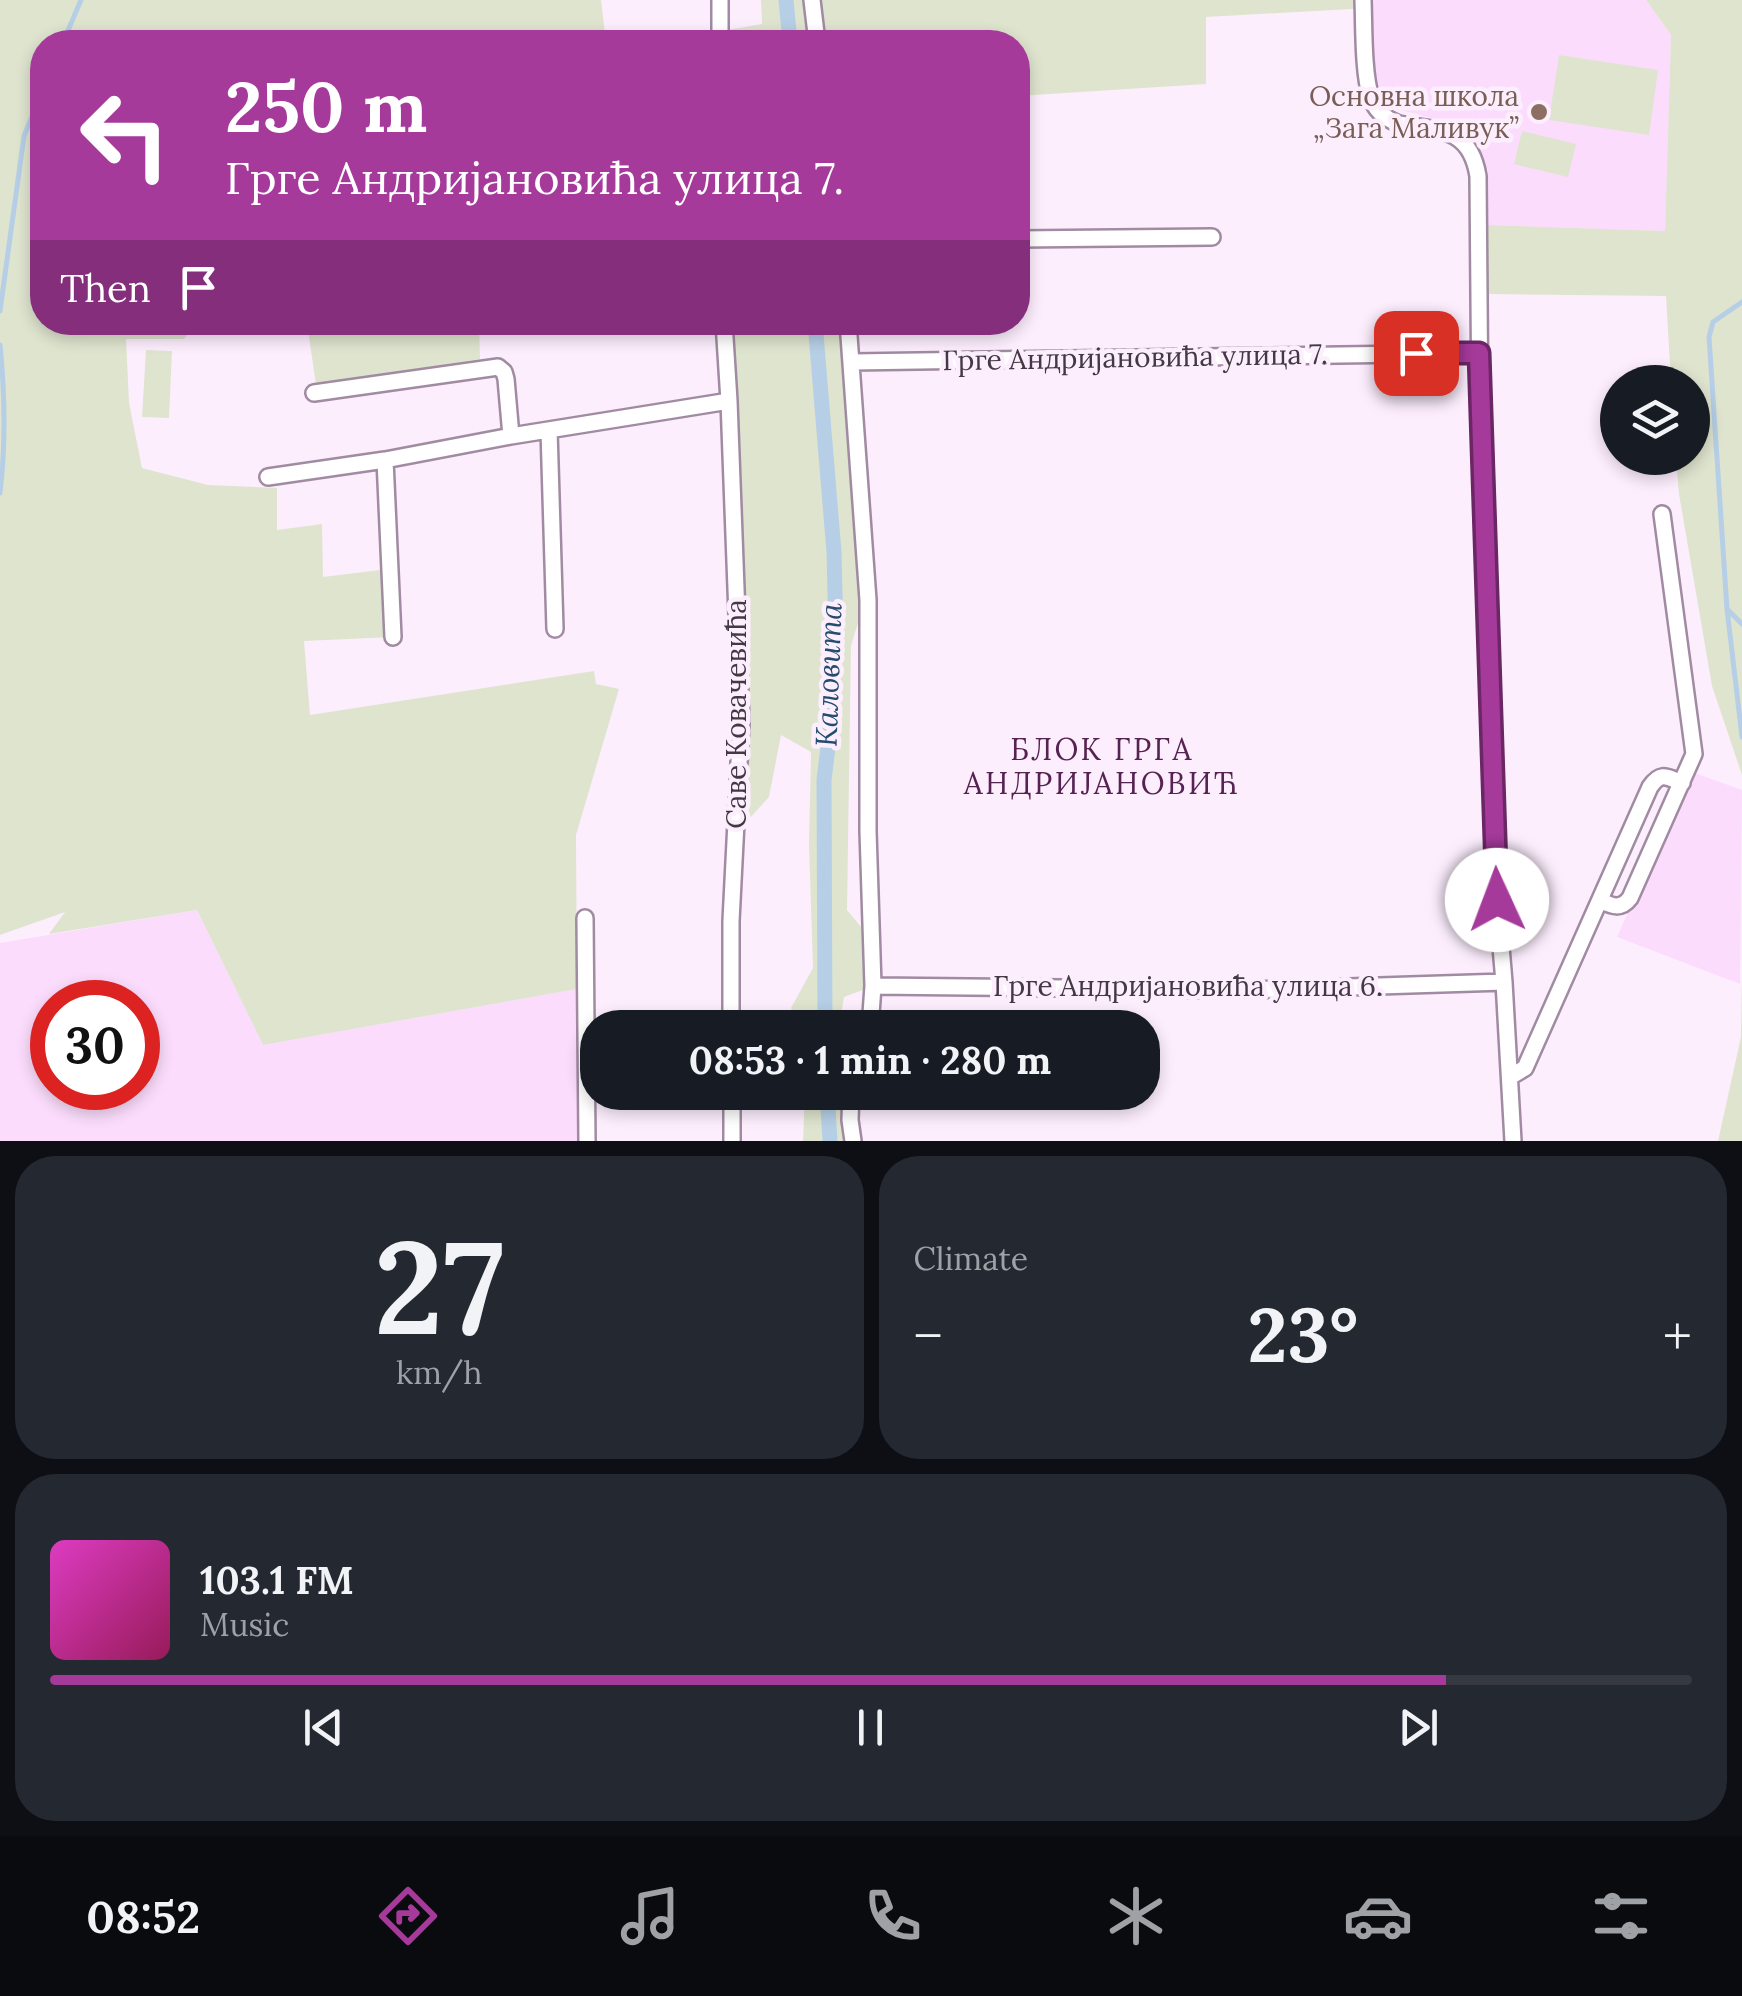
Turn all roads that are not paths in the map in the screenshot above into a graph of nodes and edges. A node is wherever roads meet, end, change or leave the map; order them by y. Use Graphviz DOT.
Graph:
graph roads {
  1 [pos="720,0"];
  2 [pos="812,0"];
  3 [pos="1363,0"];
  4 [pos="720,30"];
  5 [pos="816,30"];
  6 [pos="1212,237"];
  7 [pos="1030,239"];
  8 [pos="725,335"];
  9 [pos="849,335"];
  10 [pos="1479,353"];
  11 [pos="852,362"];
  12 [pos="314,392"];
  13 [pos="729,401"];
  14 [pos="549,430"];
  15 [pos="511,436"];
  16 [pos="385,460"];
  17 [pos="268,477"];
  18 [pos="1662,514"];
  19 [pos="555,630"];
  20 [pos="393,637"];
  21 [pos="1682,784"];
  22 [pos="1600,901"];
  23 [pos="585,918"];
  24 [pos="1504,982"];
  25 [pos="872,986"];
  26 [pos="732,1010"];
  27 [pos="871,1010"];
  28 [pos="1510,1077"];
  29 [pos="732,1110"];
  30 [pos="850,1110"];
  31 [pos="587,1141"];
  32 [pos="732,1141"];
  33 [pos="853,1141"];
  34 [pos="1512,1141"];
  1 -- 4 [label="street"];
  2 -- 5 [label="street"];
  3 -- 10 [label="street"];
  6 -- 7 [label="street"];
  8 -- 13 [label="street, Саве Ковачевића"];
  9 -- 11 [label="street"];
  10 -- 11 [label="street, Грге Андријановића улица 7."];
  10 -- 24 [label="street"];
  11 -- 25 [label="street"];
  12 -- 15 [label="street"];
  13 -- 14 [label="street"];
  13 -- 26 [label="street, Саве Ковачевића"];
  14 -- 15 [label="street"];
  14 -- 19 [label="street"];
  15 -- 16 [label="street"];
  16 -- 17 [label="street"];
  16 -- 20 [label="street"];
  18 -- 21 [label="street"];
  21 -- 22 [label="street"];
  21 -- 22 [label="street"];
  22 -- 28 [label="street"];
  23 -- 31 [label="street"];
  24 -- 25 [label="street, Грге Андријановића улица 6."];
  24 -- 28 [label="street"];
  25 -- 27 [label="street"];
  28 -- 34 [label="street"];
  29 -- 32 [label="street"];
  30 -- 33 [label="street"];
}
